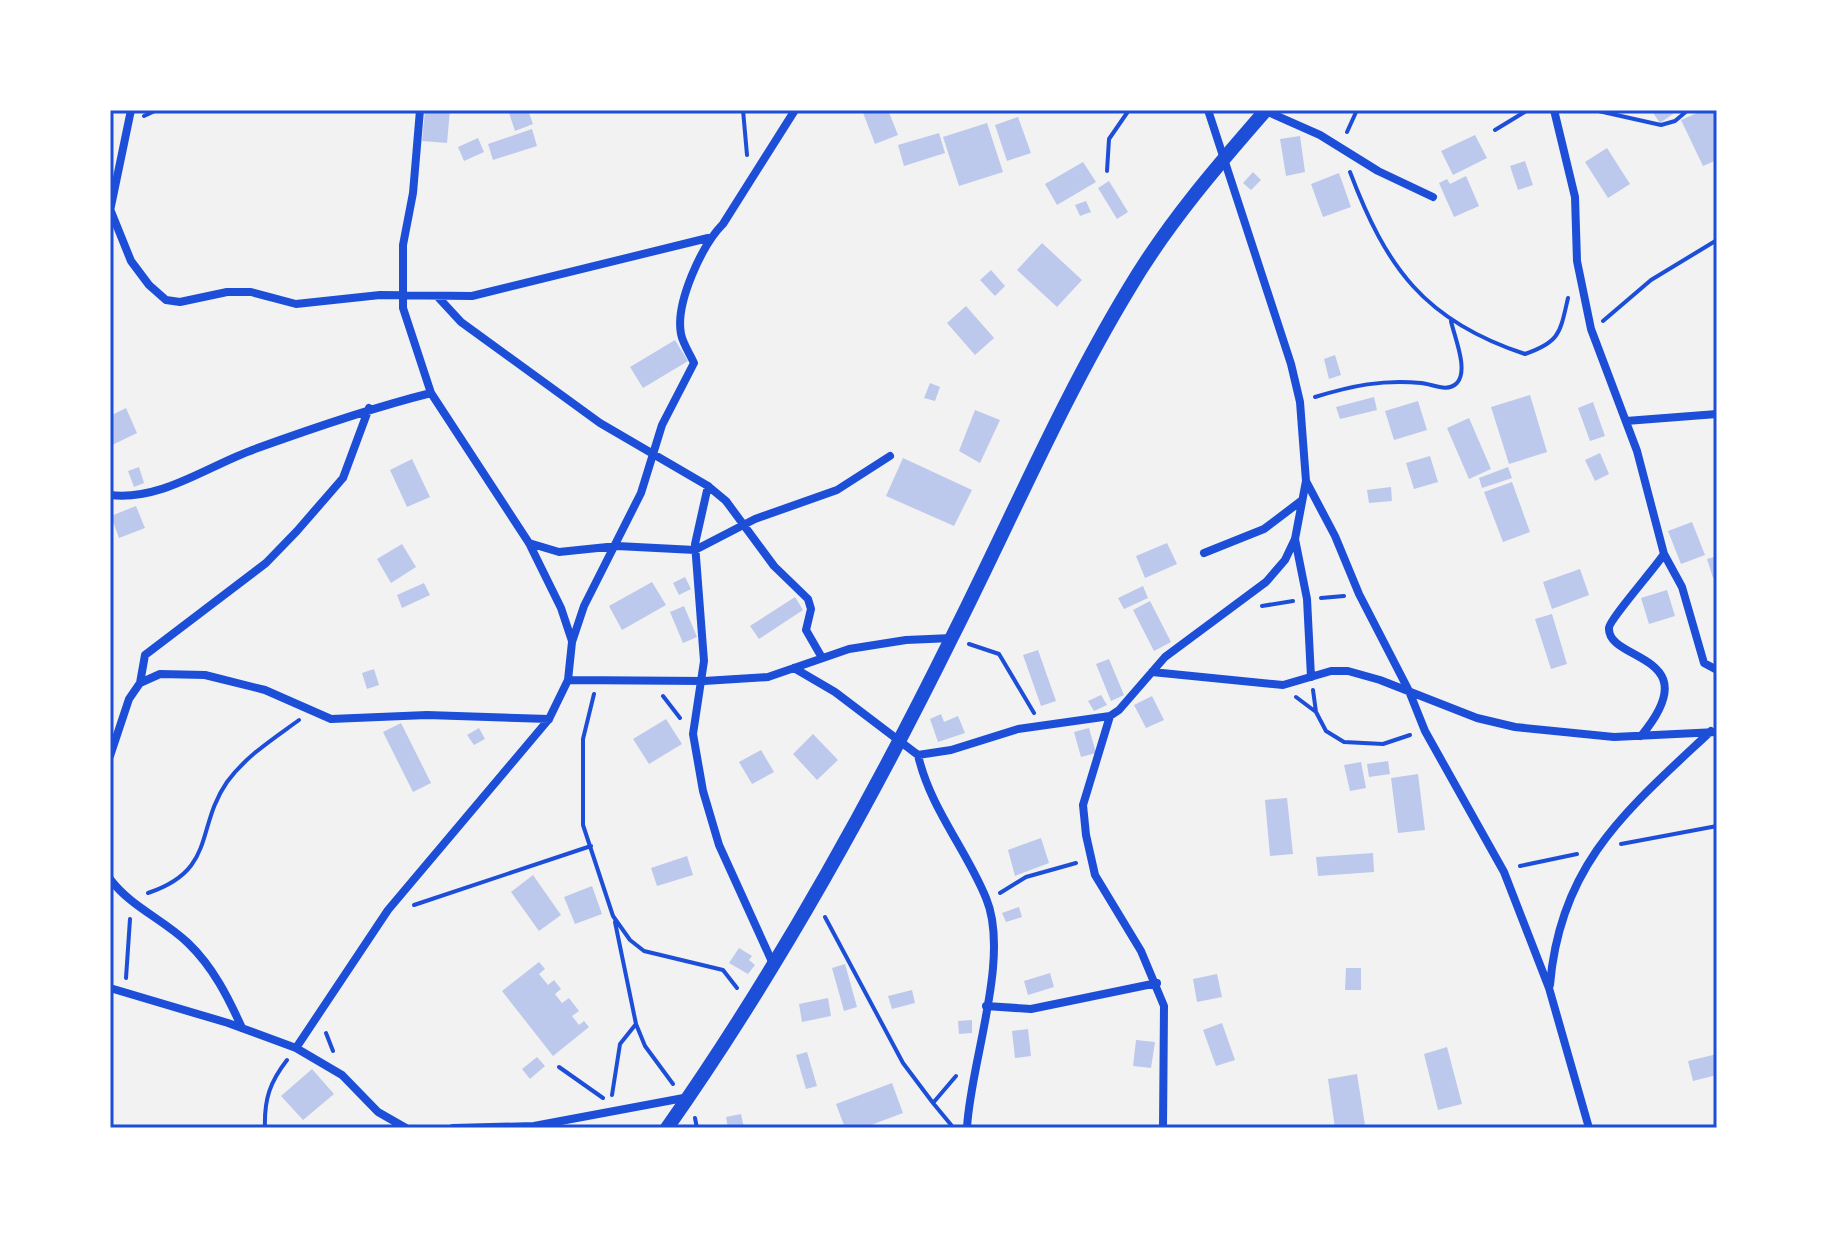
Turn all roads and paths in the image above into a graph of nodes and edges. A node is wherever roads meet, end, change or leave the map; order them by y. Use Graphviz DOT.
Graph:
graph roads {
  1 [pos="131,110"];
  2 [pos="420,110"];
  3 [pos="743,110"];
  4 [pos="795,110"];
  5 [pos="1129,110"];
  6 [pos="1208,110"];
  7 [pos="1266,110"];
  8 [pos="1357,110"];
  9 [pos="1528,110"];
  10 [pos="1554,110"];
  11 [pos="1594,110"];
  12 [pos="1688,110"];
  13 [pos="1495,130"];
  14 [pos="1343,148"];
  15 [pos="1225,154"];
  16 [pos="1107,171"];
  17 [pos="748,182"];
  18 [pos="1433,197"];
  19 [pos="110,210"];
  20 [pos="708,238"];
  21 [pos="1717,240"];
  22 [pos="1569,294"];
  23 [pos="403,295"];
  24 [pos="437,296"];
  25 [pos="1451,321"];
  26 [pos="1591,329"];
  27 [pos="431,393"];
  28 [pos="1300,402"];
  29 [pos="369,408"];
  30 [pos="1717,414"];
  31 [pos="1626,421"];
  32 [pos="652,452"];
  33 [pos="890,456"];
  34 [pos="1306,481"];
  35 [pos="708,486"];
  36 [pos="110,495"];
  37 [pos="1302,500"];
  38 [pos="744,525"];
  39 [pos="1295,539"];
  40 [pos="529,543"];
  41 [pos="617,546"];
  42 [pos="695,550"];
  43 [pos="1204,553"];
  44 [pos="1664,554"];
  45 [pos="952,638"];
  46 [pos="572,642"];
  47 [pos="821,656"];
  48 [pos="794,668"];
  49 [pos="1717,670"];
  50 [pos="1152,672"];
  51 [pos="1311,677"];
  52 [pos="649,679"];
  53 [pos="568,680"];
  54 [pos="599,680"];
  55 [pos="704,681"];
  56 [pos="140,683"];
  57 [pos="1283,685"];
  58 [pos="1409,691"];
  59 [pos="309,712"];
  60 [pos="1110,716"];
  61 [pos="549,719"];
  62 [pos="1041,724"];
  63 [pos="1425,731"];
  64 [pos="1714,731"];
  65 [pos="693,734"];
  66 [pos="1641,736"];
  67 [pos="899,742"];
  68 [pos="918,755"];
  69 [pos="110,756"];
  70 [pos="1717,826"];
  71 [pos="1655,838"];
  72 [pos="592,846"];
  73 [pos="1090,859"];
  74 [pos="110,879"];
  75 [pos="814,897"];
  76 [pos="127,900"];
  77 [pos="987,900"];
  78 [pos="388,910"];
  79 [pos="613,916"];
  80 [pos="775,966"];
  81 [pos="1157,983"];
  82 [pos="110,988"];
  83 [pos="1549,988"];
  84 [pos="123,992"];
  85 [pos="738,996"];
  86 [pos="986,1006"];
  87 [pos="318,1012"];
  88 [pos="636,1024"];
  89 [pos="243,1029"];
  90 [pos="296,1048"];
  91 [pos="962,1069"];
  92 [pos="342,1075"];
  93 [pos="683,1094"];
  94 [pos="933,1103"];
  95 [pos="601,1116"];
  96 [pos="265,1128"];
  97 [pos="406,1128"];
  98 [pos="453,1128"];
  99 [pos="667,1128"];
  100 [pos="953,1128"];
  101 [pos="967,1128"];
  102 [pos="1163,1128"];
  103 [pos="1589,1128"];
  1 -- 19 [label="street"];
  2 -- 23 [label="street"];
  3 -- 17 [label="path"];
  4 -- 17 [label="street"];
  5 -- 16 [label="path"];
  6 -- 15 [label="street"];
  7 -- 14 [label="street"];
  7 -- 15 [label="street"];
  8 -- 14 [label="path"];
  9 -- 13 [label="path"];
  10 -- 26 [label="street"];
  11 -- 12 [label="path"];
  14 -- 18 [label="street"];
  14 -- 25 [label="path"];
  15 -- 28 [label="street"];
  15 -- 45 [label="street"];
  17 -- 20 [label="street"];
  19 -- 23 [label="street"];
  20 -- 24 [label="street"];
  20 -- 32 [label="street"];
  21 -- 26 [label="path"];
  22 -- 25 [label="path"];
  23 -- 24 [label="street"];
  23 -- 27 [label="street"];
  24 -- 32 [label="street"];
  25 -- 28 [label="path"];
  26 -- 31 [label="street"];
  27 -- 29 [label="street"];
  27 -- 40 [label="street"];
  28 -- 34 [label="street"];
  29 -- 36 [label="street"];
  29 -- 56 [label="street"];
  30 -- 31 [label="street"];
  31 -- 44 [label="street"];
  32 -- 35 [label="street"];
  32 -- 41 [label="street"];
  33 -- 38 [label="street"];
  34 -- 37 [label="street"];
  34 -- 58 [label="street"];
  35 -- 38 [label="street"];
  35 -- 42 [label="street"];
  37 -- 39 [label="street"];
  37 -- 43 [label="street"];
  38 -- 42 [label="street"];
  38 -- 47 [label="street"];
  39 -- 50 [label="street"];
  39 -- 51 [label="street"];
  40 -- 41 [label="street"];
  40 -- 46 [label="street"];
  41 -- 42 [label="street"];
  41 -- 46 [label="street"];
  42 -- 55 [label="street"];
  44 -- 49 [label="street"];
  44 -- 66 [label="street"];
  45 -- 47 [label="street"];
  45 -- 62 [label="path"];
  45 -- 67 [label="street"];
  46 -- 53 [label="street"];
  47 -- 48 [label="street"];
  48 -- 55 [label="street"];
  48 -- 67 [label="street"];
  50 -- 57 [label="street"];
  50 -- 60 [label="street"];
  51 -- 57 [label="street"];
  51 -- 58 [label="street"];
  52 -- 54 [label="street"];
  52 -- 55 [label="street"];
  52 -- 65 [label="path"];
  53 -- 54 [label="street"];
  53 -- 61 [label="street"];
  54 -- 72 [label="path"];
  55 -- 65 [label="street"];
  56 -- 59 [label="street"];
  56 -- 69 [label="street"];
  57 -- 63 [label="path"];
  58 -- 63 [label="street"];
  58 -- 66 [label="street"];
  59 -- 61 [label="street"];
  59 -- 76 [label="path"];
  60 -- 62 [label="street"];
  60 -- 73 [label="street"];
  61 -- 78 [label="street"];
  62 -- 68 [label="street"];
  63 -- 83 [label="street"];
  64 -- 66 [label="street"];
  64 -- 83 [label="street"];
  65 -- 80 [label="street"];
  67 -- 68 [label="street"];
  67 -- 75 [label="street"];
  68 -- 77 [label="street"];
  70 -- 71 [label="path"];
  72 -- 78 [label="path"];
  72 -- 79 [label="path"];
  73 -- 77 [label="path"];
  73 -- 81 [label="street"];
  74 -- 76 [label="street"];
  75 -- 80 [label="street"];
  75 -- 94 [label="path"];
  76 -- 84 [label="path"];
  76 -- 89 [label="street"];
  77 -- 86 [label="street"];
  78 -- 87 [label="street"];
  79 -- 85 [label="path"];
  79 -- 88 [label="path"];
  80 -- 93 [label="street"];
  81 -- 86 [label="street"];
  81 -- 102 [label="street"];
  82 -- 84 [label="street"];
  83 -- 103 [label="street"];
  84 -- 89 [label="street"];
  86 -- 101 [label="street"];
  87 -- 90 [label="street"];
  87 -- 92 [label="path"];
  88 -- 93 [label="path"];
  88 -- 95 [label="path"];
  89 -- 90 [label="street"];
  90 -- 92 [label="street"];
  90 -- 96 [label="path"];
  91 -- 94 [label="path"];
  92 -- 97 [label="street"];
  93 -- 95 [label="street"];
  93 -- 99 [label="street"];
  94 -- 100 [label="path"];
  95 -- 98 [label="street"];
}
